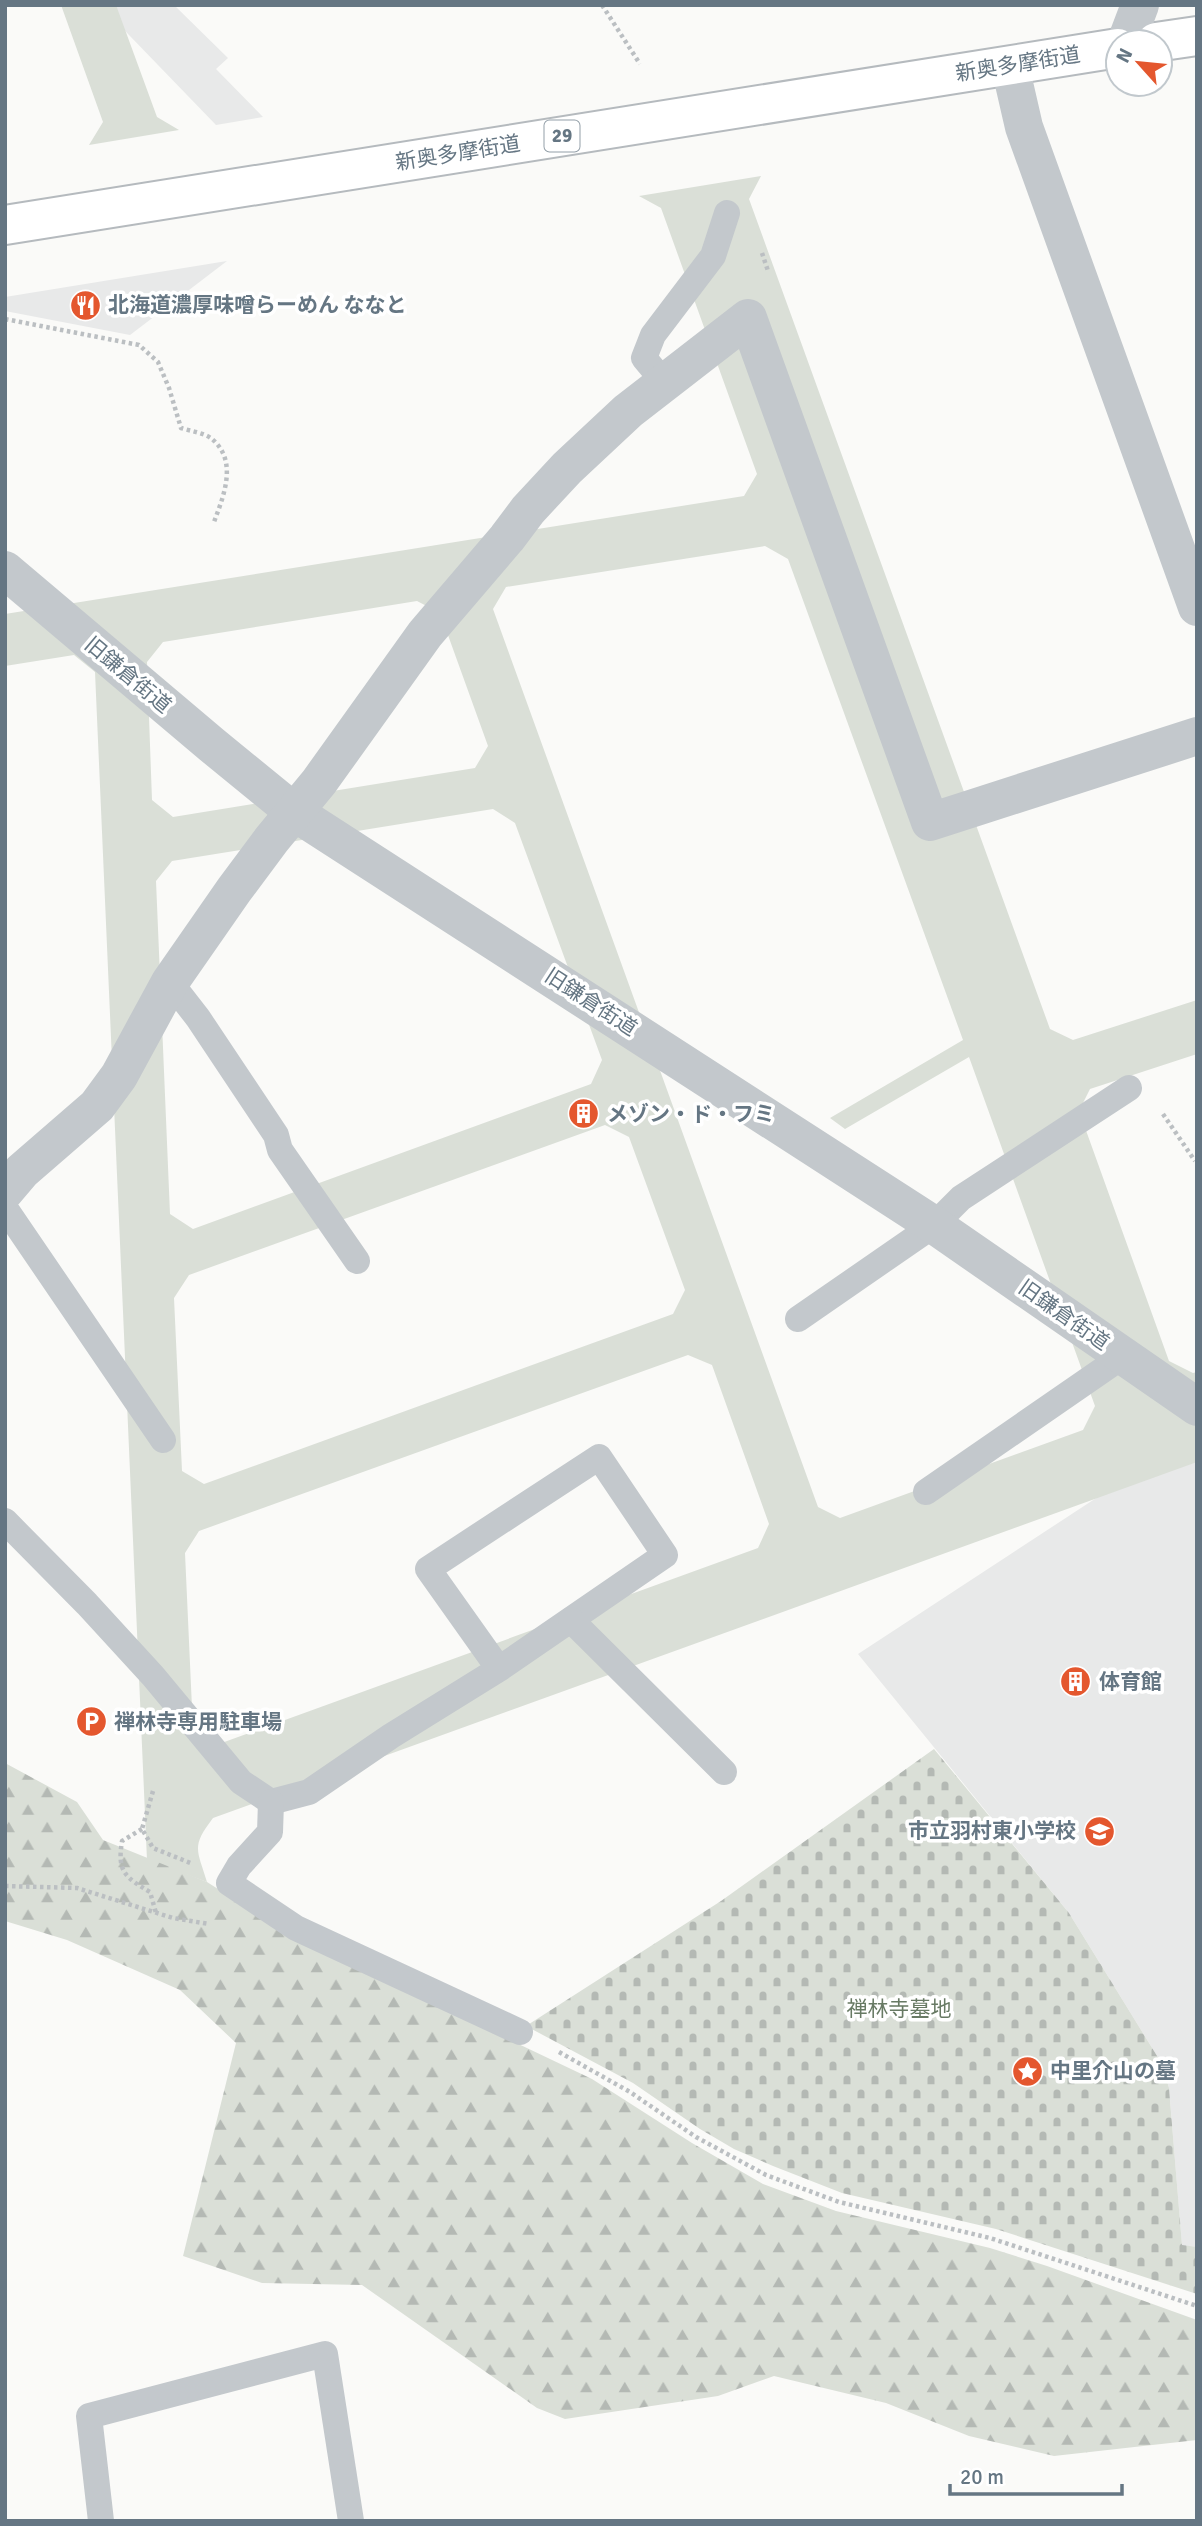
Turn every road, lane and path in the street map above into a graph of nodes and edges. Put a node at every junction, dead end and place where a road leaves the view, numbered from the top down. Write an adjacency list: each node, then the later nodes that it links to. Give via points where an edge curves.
1 (601, 5): 7 (path)
2 (1140, 5): 3 (street)
3 (1131, 28)
4 (1197, 36): 5 (main road)
5 (1174, 39)
6 (1104, 50): 8 (main road, 新奥多摩街道 / 29)
7 (640, 64)
8 (1010, 66): 10 (main road, 新奥多摩街道 / 29); 15 (street, via 1024,127)
9 (727, 214): 12 (lane, via 713,256 653,335 644,358)
10 (5, 225)
11 (5, 319): 13 (path, via 139,345 158,362 181,428 211,438 226,456 227,489)
12 (664, 383): 16 (street, via 748,318 930,822); 17 (street, via 566,468 528,510 425,634)
13 (214, 522)
14 (5, 570): 17 (street, 旧鎌倉街道)
15 (1197, 607)
16 (1197, 736)
17 (294, 812): 18 (street); 22 (street, 旧鎌倉街道)
18 (170, 982): 20 (street, via 119,1076 97,1106); 23 (lane)
19 (1129, 1088): 22 (lane, via 961,1198)
20 (5, 1191)
21 (5, 1208): 27 (lane)
22 (934, 1226): 24 (lane); 25 (street, 旧鎌倉街道)
23 (357, 1261)
24 (799, 1319)
25 (1123, 1356): 26 (street, 旧鎌倉街道); 28 (lane)
26 (1197, 1407)
27 (163, 1440)
28 (926, 1492)
29 (5, 1521): 34 (lane, via 144,1666 242,1782)
30 (571, 1620): 31 (lane); 31 (lane, via 665,1555 599,1457 428,1569); 32 (lane)
31 (499, 1669): 34 (lane, via 309,1792)
32 (724, 1772)
33 (152, 1791): 35 (path)
34 (271, 1802): 36 (lane, via 270,1832)
35 (142, 1829): 36 (path, via 153,1848); 38 (path, via 122,1841 119,1859 126,1878 150,1892)
36 (229, 1883): 40 (lane, via 296,1928)
37 (5, 1886): 38 (path, via 78,1888)
38 (156, 1913): 39 (path)
39 (210, 1924)
40 (520, 2032): 41 (path, via 766,2175 839,2202 990,2238)
41 (1197, 2306)
42 (102, 2521): 43 (lane, via 89,2416 325,2354)
43 (351, 2521)

